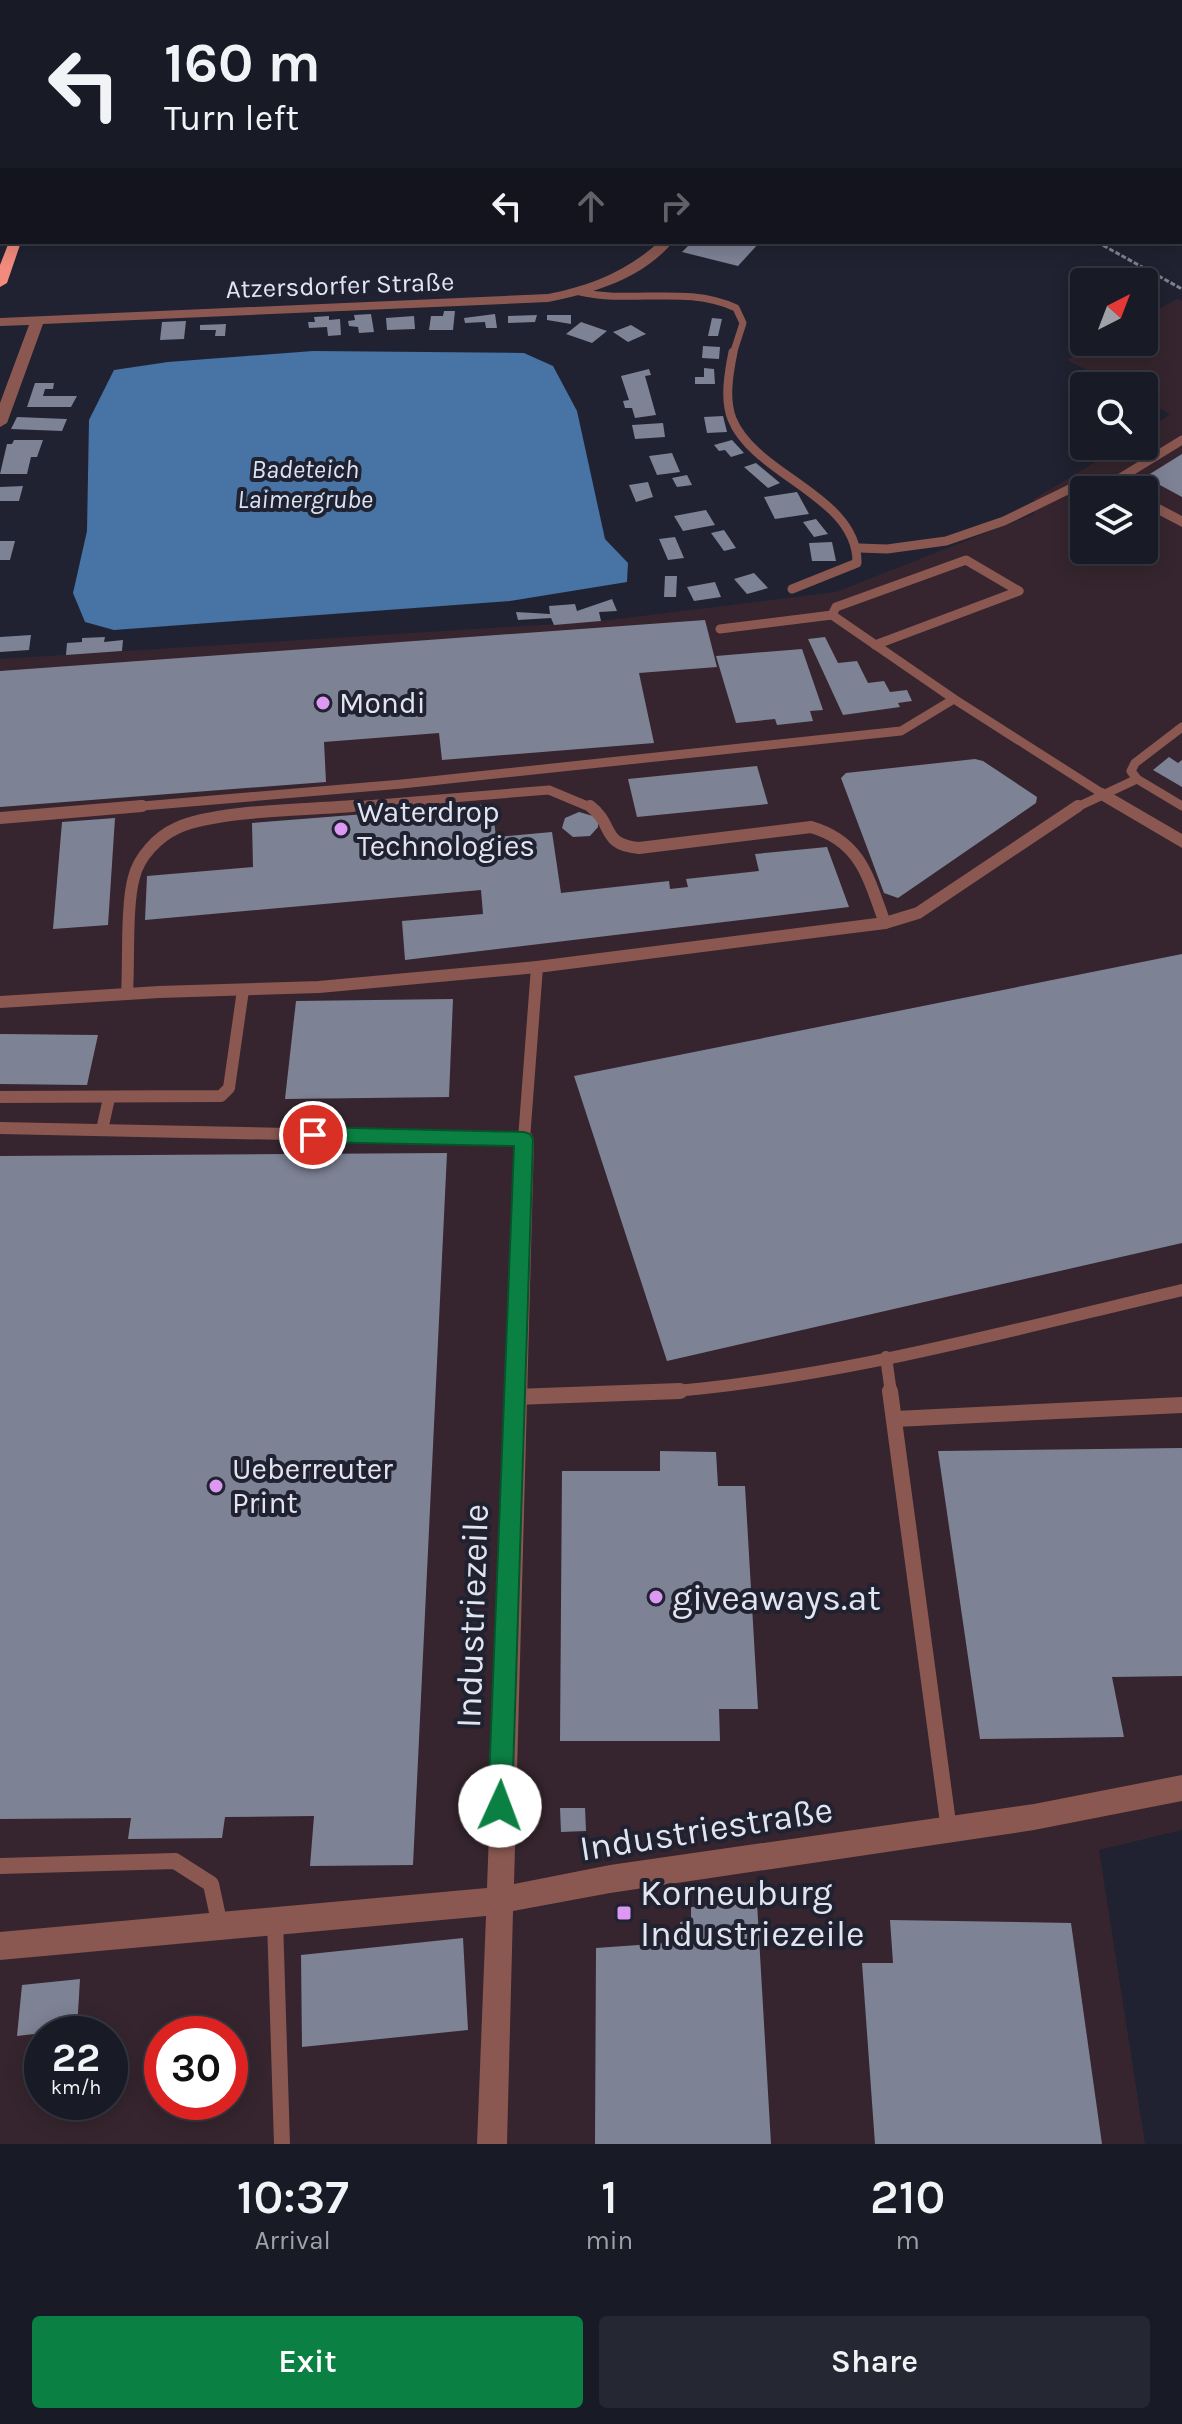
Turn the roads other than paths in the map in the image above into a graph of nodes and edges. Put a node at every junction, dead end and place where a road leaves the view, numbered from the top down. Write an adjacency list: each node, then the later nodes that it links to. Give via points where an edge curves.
1 (14, 244): 3 (main road)
2 (665, 244): 4 (street, Atzersdorfer Straße, via 624,275)
3 (0, 283)
4 (580, 292): 5 (street, Atzersdorfer Straße, via 516,302); 13 (lane, via 602,297 697,297 736,308 743,323 730,361 732,419 751,445 848,527)
5 (37, 321): 6 (street, Atzersdorfer Straße); 7 (street)
6 (0, 322)
7 (0, 423)
8 (1182, 440): 9 (lane)
9 (1133, 476)
10 (1070, 489): 13 (lane, via 1023,513 925,547)
11 (1158, 509): 12 (street)
12 (1182, 522)
13 (859, 548): 14 (lane, via 857,563 848,569)
14 (792, 589)
15 (832, 615): 16 (lane); 17 (lane); 17 (lane, via 836,607 966,560 1019,591)
16 (720, 629)
17 (875, 645): 18 (lane)
18 (954, 699): 21 (lane); 23 (lane, via 901,731 402,784)
19 (1182, 727): 20 (lane, via 1135,763 1131,771)
20 (1137, 779): 21 (lane); 22 (lane)
21 (1103, 794): 24 (street); 25 (lane, via 918,913)
22 (1182, 806)
23 (0, 818)
24 (1182, 842)
25 (885, 923): 26 (lane); 28 (lane, via 856,850 844,838 811,827 621,846 609,838 598,810 549,790 287,811 204,820 157,841 133,879)
26 (537, 967): 27 (lane); 34 (lane)
27 (243, 990): 28 (lane); 31 (lane, via 229,1088 221,1096)
28 (127, 994): 29 (lane)
29 (0, 1002)
30 (0, 1097): 31 (lane)
31 (109, 1098): 33 (lane)
32 (0, 1128): 33 (lane)
33 (102, 1130): 34 (lane)
34 (524, 1139): 37 (street, Industriezeile)
35 (1182, 1290): 36 (lane)
36 (886, 1357): 37 (lane, via 730,1386); 39 (lane)
37 (514, 1397): 43 (street, Industriezeile)
38 (1182, 1405): 39 (lane)
39 (895, 1419): 41 (lane)
40 (1182, 1788): 41 (street, Industriestraße)
41 (949, 1830): 43 (street, Industriestraße, via 610,1879)
42 (0, 1866): 45 (lane, via 175,1861 211,1884)
43 (497, 1901): 44 (street, Industriestraße); 48 (street, Industriezeile)
44 (275, 1920): 45 (street, Industriestraße); 47 (lane)
45 (220, 1926): 46 (street, Industriestraße)
46 (0, 1946)
47 (282, 2144)
48 (492, 2144)

